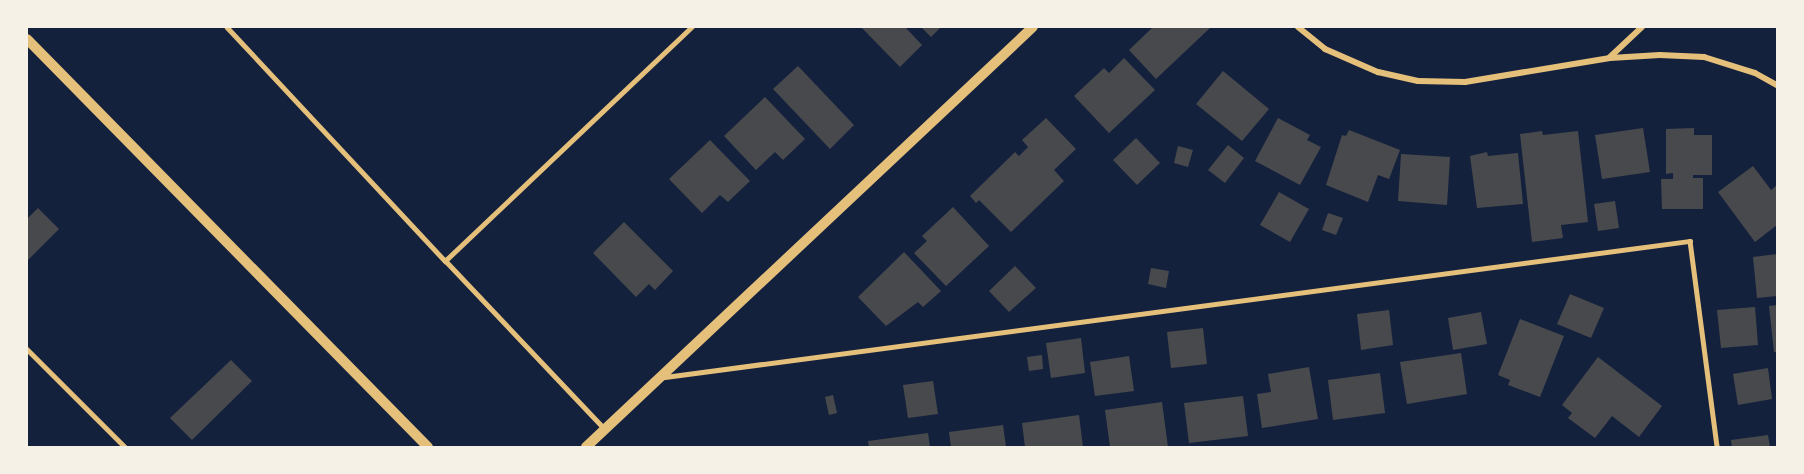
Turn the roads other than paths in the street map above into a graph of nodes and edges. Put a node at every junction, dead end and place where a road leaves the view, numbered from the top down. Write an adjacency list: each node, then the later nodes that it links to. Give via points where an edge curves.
1 (227, 27): 9 (lane)
2 (692, 27): 9 (lane)
3 (1033, 27): 11 (street)
4 (1298, 27): 7 (street, via 1325,49 1378,72 1418,81 1465,82)
5 (1642, 27): 7 (street)
6 (27, 39): 14 (street)
7 (1610, 58): 8 (street, via 1704,57 1755,73)
8 (1777, 85)
9 (445, 261): 12 (lane)
10 (27, 349): 13 (lane)
11 (661, 377): 12 (street); 16 (lane, via 1690,241)
12 (605, 430): 15 (street)
13 (125, 447)
14 (428, 447)
15 (586, 447)
16 (1717, 447)

